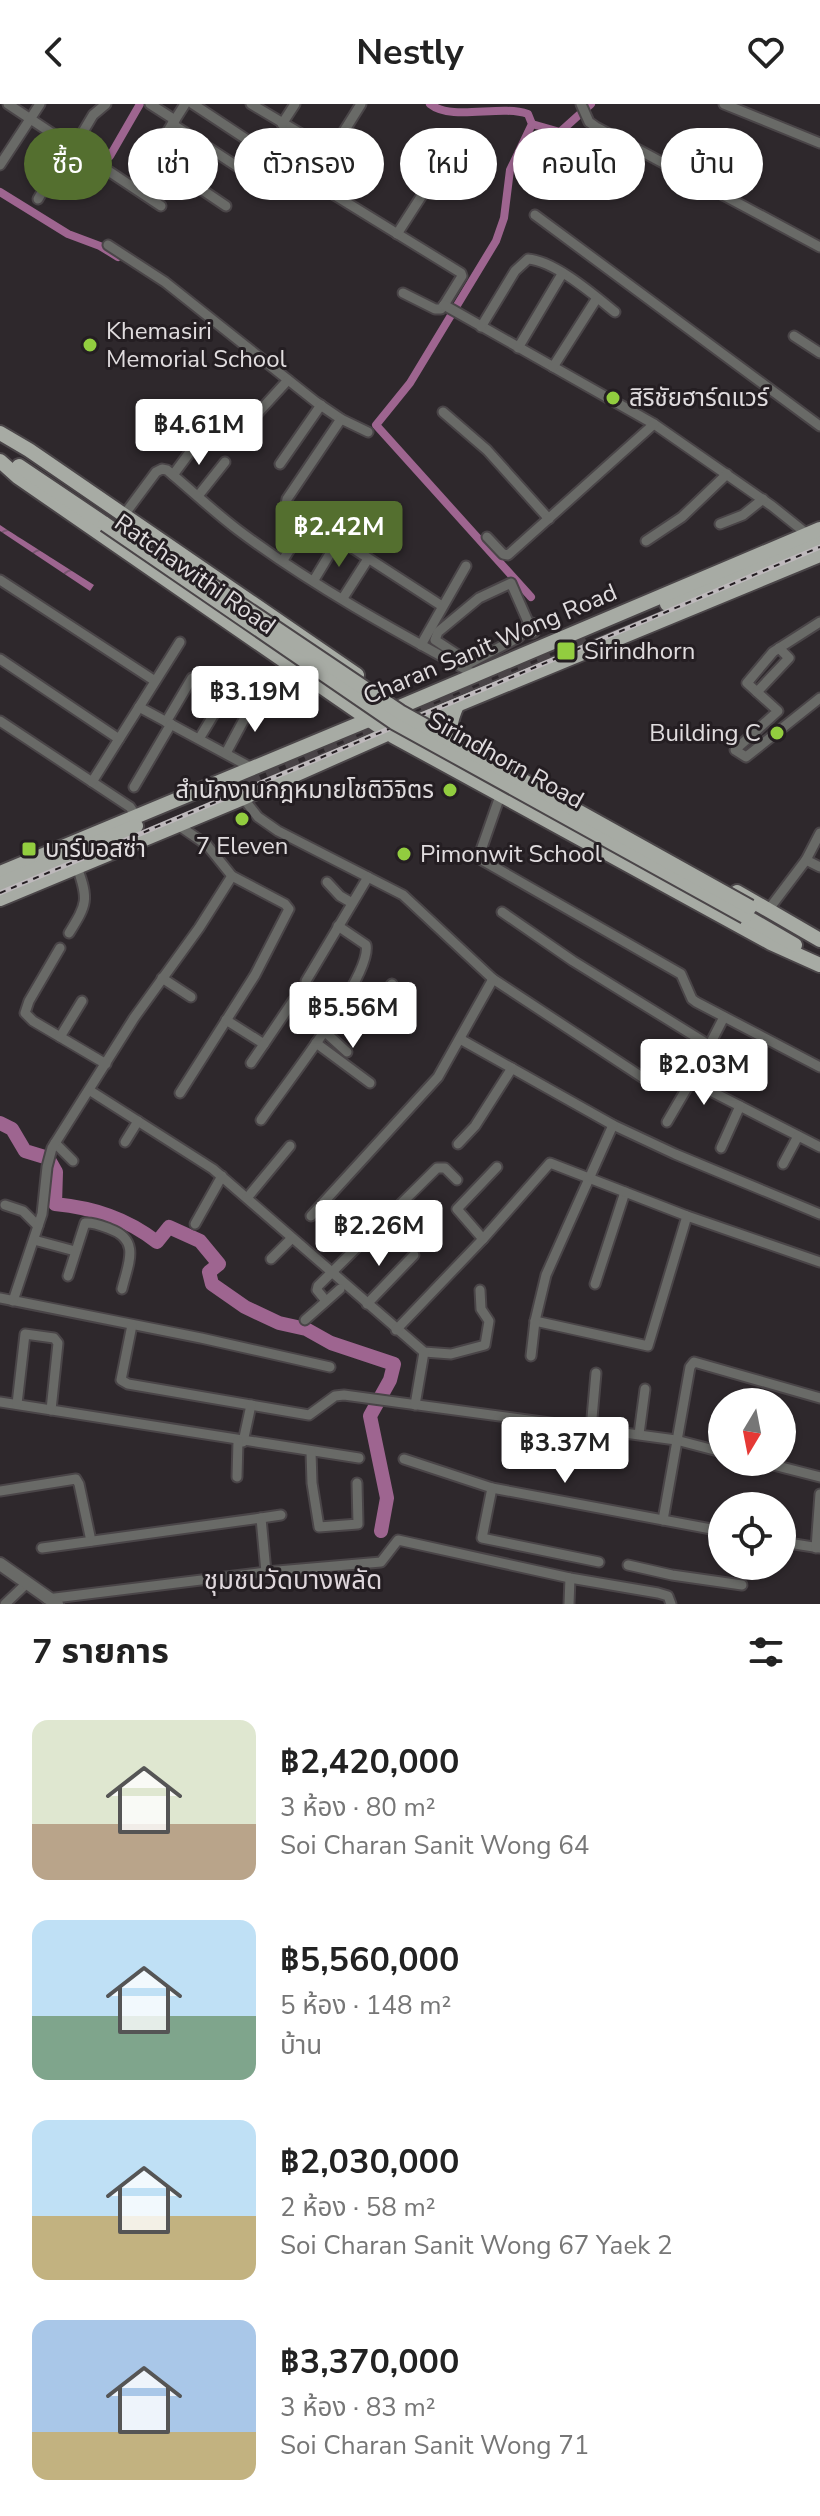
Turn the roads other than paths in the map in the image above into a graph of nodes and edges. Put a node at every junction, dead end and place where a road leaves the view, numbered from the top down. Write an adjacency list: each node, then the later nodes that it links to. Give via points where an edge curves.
1 (8, 104): 12 (street)
2 (40, 104): 12 (street)
3 (106, 104): 16 (street)
4 (150, 104): 13 (street)
5 (185, 104): 13 (street)
6 (193, 104): 21 (street)
7 (251, 104): 14 (street)
8 (295, 104): 14 (street)
9 (361, 104): 20 (street)
10 (724, 104): 22 (street)
11 (583, 108): 34 (street, via 596,127)
12 (31, 118): 15 (street); 24 (street)
13 (173, 122): 17 (street); 23 (street)
14 (284, 125): 18 (street); 19 (street)
15 (46, 128)
16 (84, 128)
17 (169, 128)
18 (282, 128)
19 (289, 128)
20 (346, 128)
21 (234, 131)
22 (820, 143)
23 (234, 164)
24 (0, 165)
25 (153, 200): 29 (street)
26 (217, 200): 30 (street)
27 (342, 200): 32 (street)
28 (419, 200): 32 (street)
29 (161, 206)
30 (226, 206)
31 (535, 215): 51 (street)
32 (397, 234): 38 (street, via 462,274)
33 (108, 245): 45 (street, via 165,282)
34 (820, 247)
35 (562, 274): 37 (street); 40 (street, via 537,260 524,261); 42 (street)
36 (403, 293): 38 (street, via 431,308)
37 (597, 298): 39 (street); 44 (street)
38 (447, 307): 40 (street)
39 (615, 312)
40 (481, 327): 42 (street)
41 (794, 336): 43 (street)
42 (518, 348): 44 (street)
43 (820, 353)
44 (553, 367): 50 (street)
45 (288, 380): 46 (street); 48 (street)
46 (321, 405): 49 (street); 58 (street)
47 (443, 412): 64 (street, via 487,450)
48 (255, 416)
49 (341, 419): 52 (street); 79 (street, via 286,505)
50 (654, 424): 59 (street); 64 (street)
51 (820, 426)
52 (368, 432)
53 (0, 435): 63 (main road, Ratchawithi Road)
54 (199, 440): 60 (street)
55 (0, 455): 63 (main road, Ratchawithi Road)
56 (0, 461): 99 (main road, Ratchawithi Road)
57 (225, 462): 61 (street)
58 (280, 464)
59 (727, 474): 62 (street); 69 (street, via 682,517)
60 (173, 475): 61 (street); 63 (street, via 159,470)
61 (198, 496): 73 (street)
62 (763, 499): 66 (street); 67 (street)
63 (113, 518): 97 (main road, Ratchawithi Road); 133 (main road, Sirindhorn Road, bridge, via 400,712)
64 (549, 519): 68 (street, via 508,555)
65 (306, 524): 73 (street)
66 (720, 524)
67 (816, 534): 71 (main road, Charan Sanit Wong Road, via 586,641); 83 (main road, Charan Sanit Wong Road)
68 (487, 537)
69 (646, 541)
70 (337, 542): 77 (street)
71 (820, 547)
72 (820, 555): 88 (main road, Charan Sanit Wong Road)
73 (283, 560): 77 (street)
74 (366, 562): 78 (street)
75 (466, 566): 79 (street)
76 (0, 580): 92 (street)
77 (314, 580): 78 (street)
78 (343, 598): 84 (street)
79 (442, 606): 84 (street)
80 (820, 622): 85 (street)
81 (526, 631): 81 (street, via 511,583 479,598 435,640 470,663); 86 (street)
82 (180, 642): 92 (street)
83 (553, 643): 86 (main road, Charan Sanit Wong Road); 88 (main road, via 546,648 546,657)
84 (421, 645): 89 (street)
85 (779, 648): 93 (street, via 789,658); 93 (street, via 747,683)
86 (527, 653): 89 (main road, Charan Sanit Wong Road)
87 (0, 659): 104 (street)
88 (566, 661): 96 (main road, Charan Sanit Wong Road)
89 (476, 675): 97 (main road, Charan Sanit Wong Road)
90 (192, 678): 102 (street)
91 (235, 679): 105 (street)
92 (155, 681): 98 (street)
93 (757, 692): 94 (street, via 778,711 735,750 746,757)
94 (820, 698)
95 (255, 699): 107 (street)
96 (457, 705): 100 (main road, Charan Sanit Wong Road); 106 (main road, via 451,727)
97 (402, 706): 99 (main road, Charan Sanit Wong Road); 100 (main road, Ratchawithi Road)
98 (139, 707): 102 (street); 104 (street)
99 (368, 720): 103 (main road, Sirindhorn Road); 108 (main road, Charan Sanit Wong Road)
100 (424, 720): 103 (main road, Charan Sanit Wong Road); 106 (main road, Sirindhorn Road)
101 (0, 721): 111 (street)
102 (169, 723): 105 (street); 113 (street)
103 (389, 733): 110 (main road, Charan Sanit Wong Road); 114 (main road, Sirindhorn Road)
104 (119, 739): 111 (street)
105 (199, 739): 107 (street)
106 (464, 742): 112 (main road, Sirindhorn Road)
107 (226, 753): 109 (street)
108 (271, 760): 109 (main road, Charan Sanit Wong Road); 110 (main road, via 291,763)
109 (252, 768): 117 (main road, Charan Sanit Wong Road)
110 (289, 778): 115 (main road, Charan Sanit Wong Road)
111 (92, 782): 117 (street)
112 (540, 784): 116 (main road, via 518,786); 131 (main road, Sirindhorn Road)
113 (134, 787)
114 (500, 796): 116 (main road, Sirindhorn Road); 147 (street, via 482,860 681,974 692,999)
115 (243, 798): 118 (main road, Charan Sanit Wong Road); 125 (street, via 271,827)
116 (521, 808): 138 (main road, Sirindhorn Road, via 771,943)
117 (136, 816): 123 (main road, Charan Sanit Wong Road)
118 (178, 825): 121 (main road, Charan Sanit Wong Road); 124 (street, via 207,845)
119 (820, 833): 120 (street)
120 (806, 860): 122 (street); 131 (street)
121 (77, 867): 129 (main road, Charan Sanit Wong Road); 135 (street, via 86,899)
122 (820, 867)
123 (0, 873)
124 (232, 876): 139 (street); 148 (street, via 289,909)
125 (368, 877): 130 (street); 140 (street, via 410,900)
126 (327, 882): 130 (street)
127 (0, 884): 128 (main road, via 209,799)
128 (0, 891)
129 (0, 899)
130 (352, 903): 134 (street)
131 (769, 909): 136 (main road, Sirindhorn Road)
132 (502, 912): 154 (street)
133 (747, 912): 136 (main road, Sirindhorn Road); 138 (main road, Sirindhorn Road)
134 (338, 926): 141 (street); 146 (street, via 367,947)
135 (69, 933)
136 (820, 943)
137 (60, 948): 150 (street, via 25,1013)
138 (820, 962)
139 (162, 978): 143 (street); 157 (street)
140 (493, 979): 151 (street); 162 (street)
141 (306, 981)
142 (392, 984): 146 (street, via 372,1008)
143 (191, 997)
144 (82, 1001): 150 (street)
145 (293, 1001): 153 (street)
146 (344, 1001): 149 (street)
147 (724, 1017): 154 (street); 158 (street)
148 (226, 1020): 153 (street); 164 (street)
149 (324, 1031): 152 (street); 155 (street)
150 (60, 1037): 157 (street)
151 (460, 1039): 159 (street); 187 (street, via 438,1077)
152 (316, 1043): 161 (street); 166 (street)
153 (264, 1044): 156 (street)
154 (709, 1045): 160 (street)
155 (347, 1052)
156 (251, 1063)
157 (106, 1064): 163 (street)
158 (820, 1067)
159 (512, 1068): 169 (street); 173 (street)
160 (691, 1081): 165 (street); 168 (street)
161 (370, 1083)
162 (651, 1083)
163 (89, 1090): 167 (street); 172 (street)
164 (180, 1093)
165 (740, 1106): 170 (street); 176 (street)
166 (261, 1120)
167 (138, 1121): 171 (street); 180 (street)
168 (667, 1122)
169 (613, 1125): 181 (street); 186 (street)
170 (798, 1136): 175 (street); 178 (street)
171 (125, 1142)
172 (55, 1143): 177 (street); 190 (street)
173 (458, 1144)
174 (290, 1146): 184 (street)
175 (820, 1147)
176 (721, 1148)
177 (73, 1161)
178 (783, 1164)
179 (497, 1167): 192 (street, via 457,1211)
180 (222, 1176): 184 (street); 189 (street)
181 (590, 1177): 183 (street); 192 (street, via 550,1163); 209 (street, via 546,1275)
182 (457, 1180): 198 (street, via 445,1168 437,1168)
183 (625, 1192): 188 (street); 200 (street)
184 (247, 1198): 191 (street)
185 (5, 1205): 190 (street, via 23,1211)
186 (820, 1214)
187 (311, 1216)
188 (687, 1216): 197 (street); 209 (street, via 648,1346)
189 (195, 1224)
190 (38, 1226): 193 (street)
191 (292, 1238): 196 (street); 198 (street)
192 (483, 1239): 211 (street)
193 (34, 1240): 194 (street); 205 (street)
194 (75, 1251): 199 (street); 201 (street, via 85,1223 124,1234 130,1256)
195 (414, 1255): 207 (street)
196 (271, 1259)
197 (820, 1262)
198 (331, 1273): 206 (street, via 316,1288); 207 (street)
199 (68, 1276)
200 (595, 1284)
201 (122, 1289)
202 (340, 1289): 206 (street)
203 (480, 1290): 212 (street, via 481,1309 489,1321 485,1345 451,1354)
204 (0, 1298): 205 (street)
205 (13, 1301): 210 (street)
206 (326, 1301): 208 (street)
207 (367, 1304): 211 (street)
208 (305, 1320)
209 (535, 1321): 213 (street)
210 (132, 1325): 214 (street); 220 (street, via 123,1383)
211 (396, 1330): 212 (street)
212 (424, 1352): 221 (street)
213 (531, 1356)
214 (330, 1367)
215 (596, 1373): 223 (street)
216 (645, 1389): 224 (street)
217 (820, 1398): 225 (street, via 694,1362)
218 (0, 1402): 219 (street)
219 (17, 1404): 222 (street); 222 (street, via 25,1334 54,1338 58,1343)
220 (251, 1405): 221 (street, via 309,1415 339,1395); 226 (street)
221 (415, 1405): 223 (street)
222 (51, 1410): 226 (street)
223 (591, 1429): 224 (street)
224 (639, 1434): 225 (street)
225 (676, 1440): 227 (street); 240 (street)
226 (241, 1441): 228 (street); 232 (street)
227 (708, 1448)
228 (311, 1452): 229 (street); 234 (street, via 319,1527 358,1524)
229 (359, 1458)
230 (404, 1459): 235 (street)
231 (796, 1471): 233 (street)
232 (237, 1477)
233 (820, 1477)
234 (357, 1483)
235 (492, 1488): 240 (street); 242 (street)
236 (0, 1491): 243 (street, via 76,1479)
237 (820, 1494): 246 (street)
238 (281, 1515): 239 (street)
239 (261, 1518): 243 (street); 251 (street)
240 (663, 1520): 241 (street)
241 (708, 1528)
242 (482, 1538): 247 (street); 248 (street)
243 (91, 1541): 245 (street)
244 (796, 1544): 246 (street)
245 (42, 1548)
246 (818, 1548)
247 (476, 1557): 251 (street, via 398,1540 381,1562); 253 (street)
248 (599, 1562)
249 (0, 1564): 254 (street)
250 (628, 1565): 252 (street)
251 (266, 1572): 257 (street)
252 (672, 1575): 255 (street); 256 (street)
253 (570, 1578): 256 (street); 259 (street)
254 (26, 1584): 257 (street); 258 (street)
255 (742, 1585)
256 (670, 1600)
257 (52, 1602)
258 (5, 1604)
259 (569, 1604)

